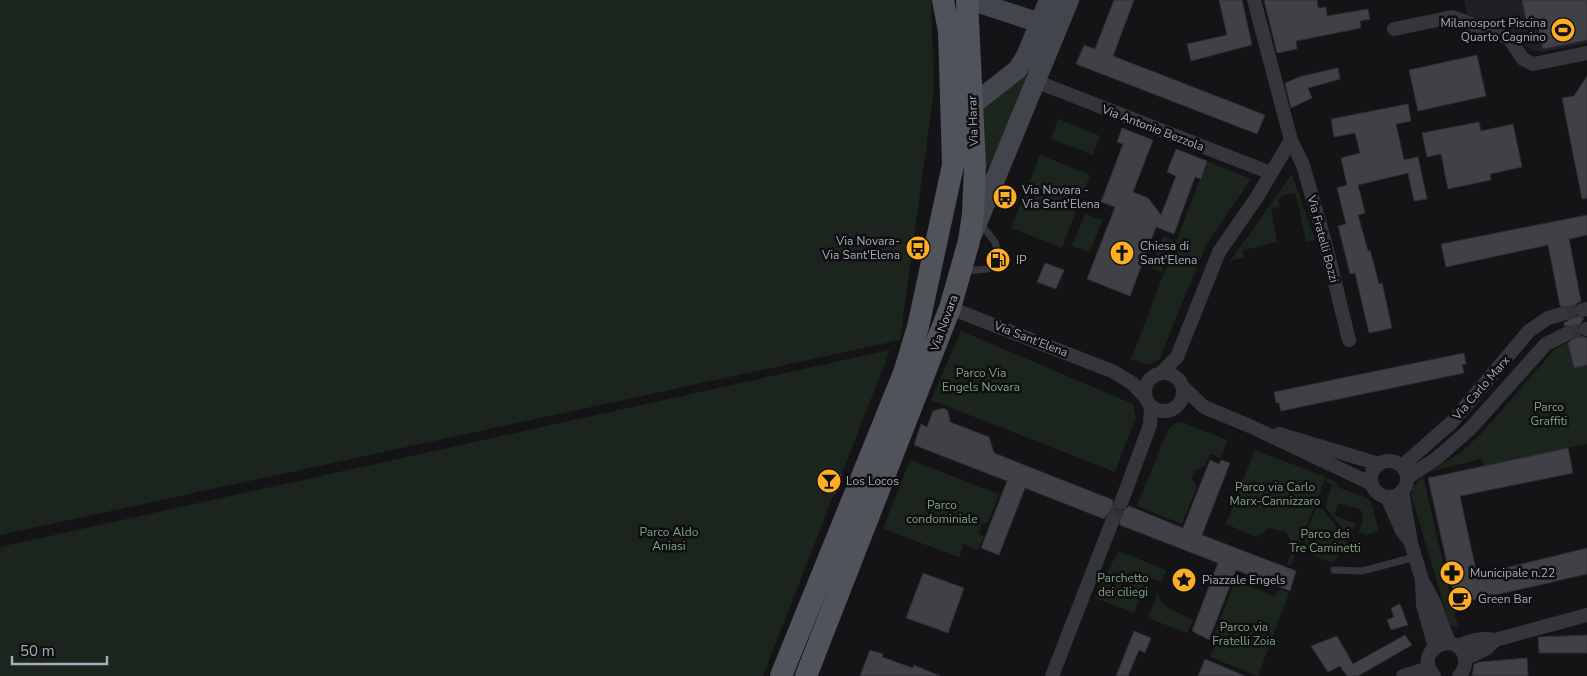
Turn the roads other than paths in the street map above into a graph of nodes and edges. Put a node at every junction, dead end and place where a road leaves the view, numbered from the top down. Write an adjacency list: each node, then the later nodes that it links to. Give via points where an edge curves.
1 (943, 0): 12 (main road, Via Harar, via 949,31)
2 (1049, 0): 6 (street)
3 (1069, 0): 10 (street)
4 (1254, 0): 13 (street, Via Fratelli Bozzi)
5 (967, 2): 6 (street); 11 (main road, Via Harar)
6 (1040, 23): 9 (street)
7 (1394, 29): 8 (street, via 1452,17 1509,38 1523,60 1533,64)
8 (1587, 53)
9 (1023, 61): 10 (street); 11 (street, via 1018,69)
10 (1035, 81): 15 (street, Via Antonio Bezzola); 16 (street)
11 (973, 104): 12 (street); 16 (main road, Via Harar)
12 (952, 121): 14 (main road, Via Novara)
13 (1291, 140): 15 (street); 25 (street, Via Fratelli Bozzi, via 1303,165)
14 (953, 165): 21 (main road, via 942,298); 23 (main road, Via Novara)
15 (1271, 173): 27 (street, via 1219,252)
16 (976, 218): 17 (main road, Via Harar); 18 (lane, via 997,245)
17 (969, 241): 20 (main road, Via Novara)
18 (998, 252)
19 (993, 265): 20 (lane, via 988,269)
20 (962, 271): 21 (main road, Via Novara)
21 (950, 308): 23 (main road); 28 (street, Via Sant’Elena); 50 (main road, Via Novara)
22 (1562, 314): 31 (street, Via Carlo Marx, via 1548,318 1530,331)
23 (918, 327): 50 (main road, Via Novara)
24 (1566, 334): 33 (street, Via Carlo Marx, via 1546,344)
25 (1349, 340)
26 (944, 347): 57 (lane)
27 (1177, 357): 29 (street); 30 (street)
28 (1112, 371): 29 (street, Via Sant’Elena, via 1137,376); 32 (street, Via Sant’Elena, via 1132,383)
29 (1159, 373): 30 (street, via 1174,375); 32 (street, via 1147,383)
30 (1181, 383): 34 (street, via 1183,397); 35 (street, via 1193,398)
31 (1480, 390): 33 (lane); 38 (street, Via Carlo Marx)
32 (1148, 402): 34 (street, via 1163,411); 42 (street, via 1150,426)
33 (1494, 402): 38 (street, Via Carlo Marx, via 1455,444)
34 (1175, 408): 35 (street)
35 (1210, 410): 36 (street)
36 (1252, 427): 37 (street); 39 (street)
37 (1379, 464): 38 (street, via 1391,461); 39 (street, via 1371,474)
38 (1405, 472): 40 (street, Via Carlo Marx)
39 (1372, 484): 41 (street, via 1377,492)
40 (1402, 491): 41 (street); 44 (street)
41 (1387, 497): 44 (street)
42 (1121, 503)
43 (1112, 522): 58 (street)
44 (1411, 543): 45 (street)
45 (1415, 557): 46 (lane, via 1362,571); 47 (street)
46 (1334, 570)
47 (1422, 580): 51 (street); 52 (street, via 1423,605)
48 (1587, 615): 49 (street)
49 (1494, 640): 51 (street, via 1482,638); 53 (street, via 1486,649)
50 (807, 642): 55 (main road, Via Novara); 56 (main road, Via Novara)
51 (1453, 645): 52 (street); 53 (street)
52 (1435, 647): 54 (street, via 1428,657)
53 (1465, 659): 60 (street, via 1464,670)
54 (1431, 672): 59 (street)
55 (781, 676)
56 (806, 676)
57 (814, 676)
58 (1052, 676)
59 (1403, 676)
60 (1459, 676)

